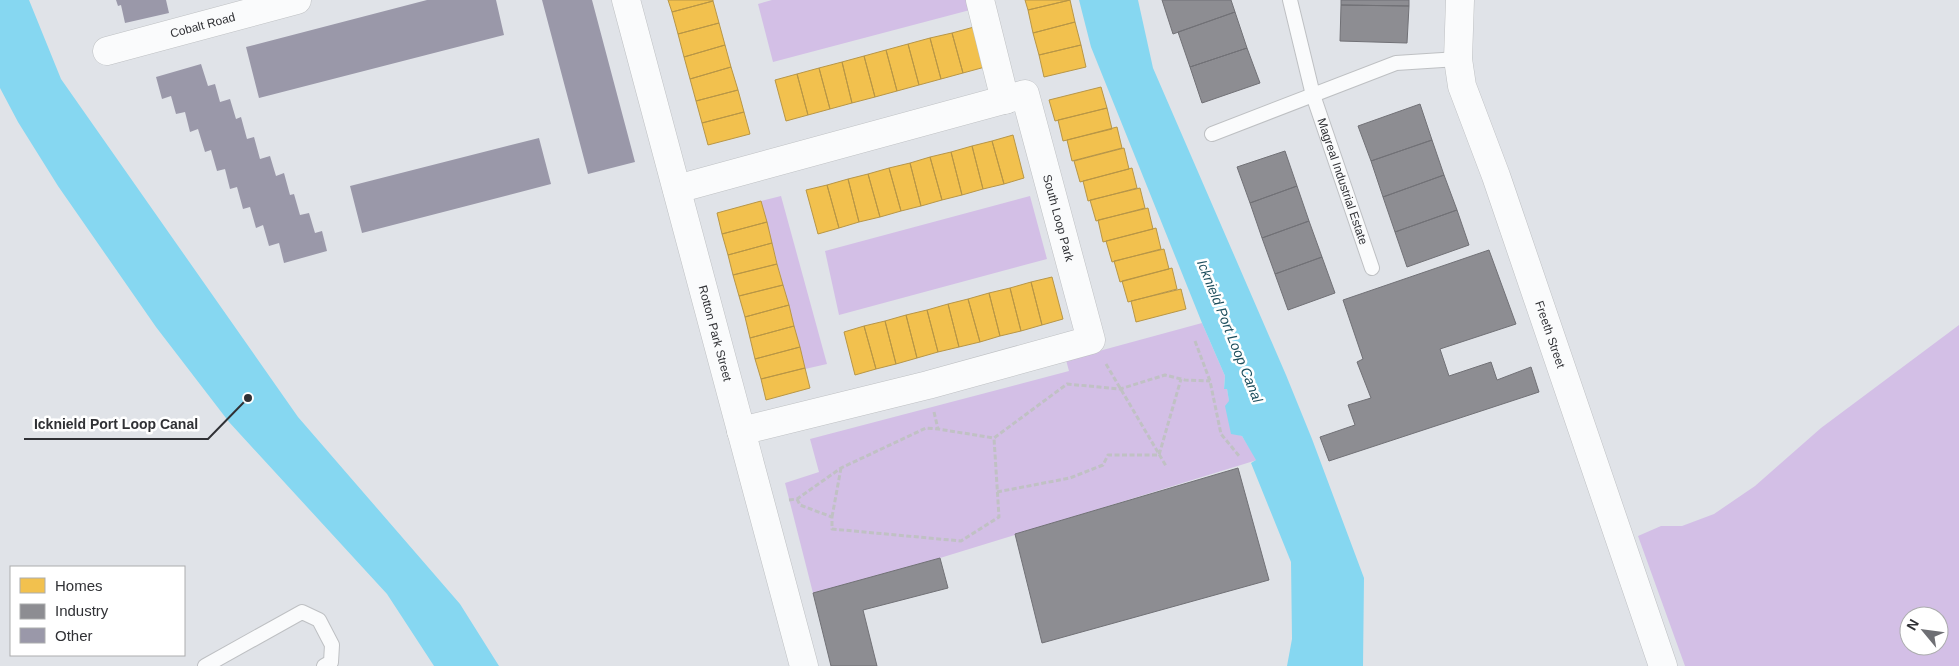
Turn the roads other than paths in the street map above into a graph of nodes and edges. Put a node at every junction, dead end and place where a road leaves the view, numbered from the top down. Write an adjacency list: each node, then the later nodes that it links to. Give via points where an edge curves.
1 (297, 0): 6 (street, Cobalt Road)
2 (626, 0): 11 (street, Rotton Park Street)
3 (980, 0): 9 (street)
4 (1290, 0): 8 (lane, Magreal Industrial Estate)
5 (1460, 0): 7 (street, Freeth Street)
6 (107, 51)
7 (1458, 59): 8 (lane, via 1396,63); 17 (street, Freeth Street, via 1462,86 1496,176)
8 (1313, 95): 10 (lane); 12 (lane, Magreal Industrial Estate)
9 (1005, 100): 11 (street, South Loop Park); 13 (street, South Loop Park, via 1025,94 1091,340 928,385)
10 (1212, 134)
11 (677, 189): 13 (street, Rotton Park Street)
12 (1372, 268)
13 (741, 431): 16 (street, Rotton Park Street)
14 (205, 666): 15 (lane, via 302,612 318,620 332,646 331,662)
15 (324, 666)
16 (804, 666)
17 (1663, 666)

